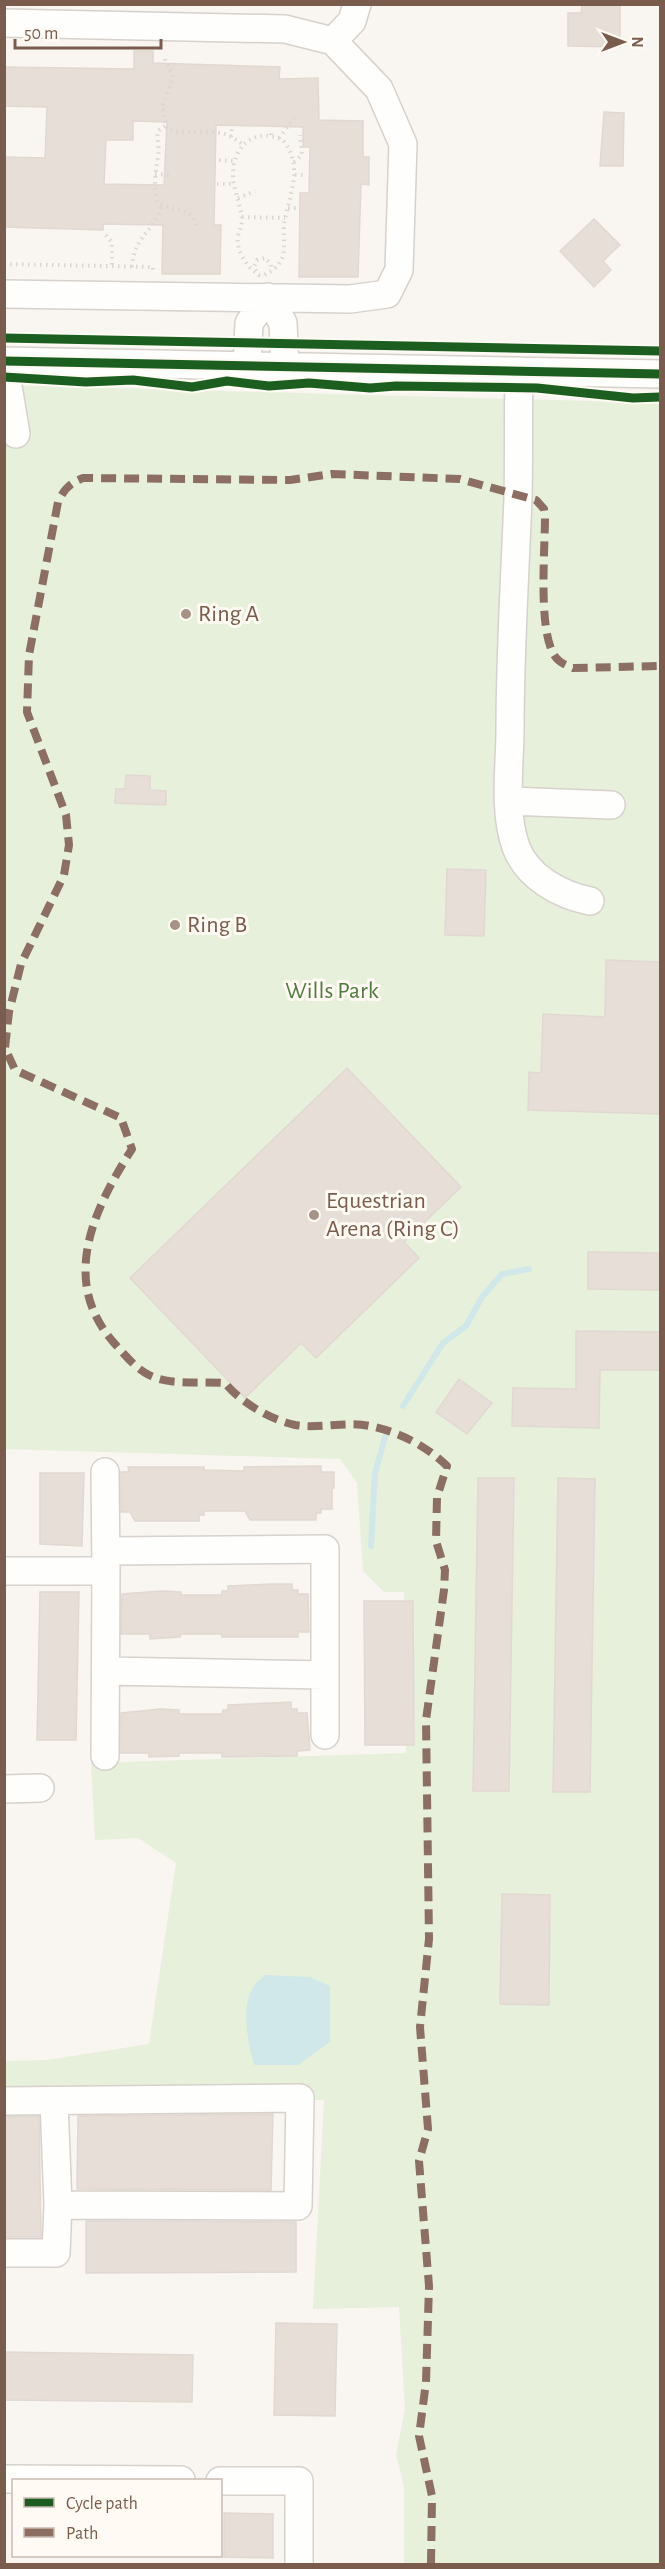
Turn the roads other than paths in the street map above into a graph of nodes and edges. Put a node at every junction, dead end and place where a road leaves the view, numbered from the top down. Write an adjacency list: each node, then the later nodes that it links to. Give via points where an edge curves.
1 (357, 4): 3 (street, via 352,21)
2 (6, 17): 3 (street, via 285,29)
3 (333, 41): 5 (street, via 379,89 404,144 399,270 387,294 350,299)
4 (4, 294): 5 (street)
5 (268, 297): 7 (street, via 249,323); 8 (street, via 283,323)
6 (4, 362): 7 (street); 11 (street)
7 (247, 366): 8 (street)
8 (285, 367): 9 (street)
9 (519, 371): 10 (street); 12 (street)
10 (660, 374)
11 (16, 434)
12 (510, 801): 13 (street); 14 (street, via 512,832 521,858 547,884 564,894)
13 (611, 806)
14 (590, 901)
15 (105, 1472): 16 (street)
16 (106, 1561): 17 (street); 18 (street); 19 (street, via 325,1549)
17 (4, 1571)
18 (106, 1671): 19 (street); 21 (street)
19 (325, 1675): 20 (street)
20 (325, 1735)
21 (105, 1756)
22 (40, 1788): 23 (street)
23 (4, 1790)
24 (4, 2101): 25 (street)
25 (54, 2101): 26 (street); 26 (street, via 300,2098 298,2206)
26 (57, 2205): 27 (street, via 56,2253)
27 (4, 2253)
28 (222, 2481): 29 (street, via 299,2481)
29 (300, 2565)

